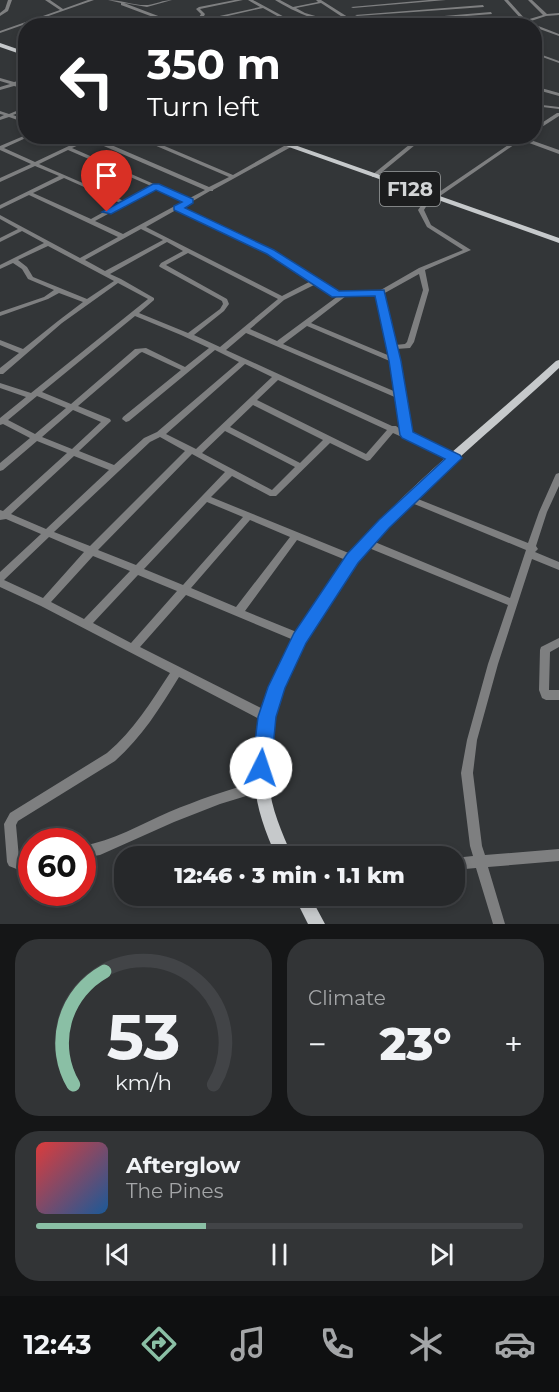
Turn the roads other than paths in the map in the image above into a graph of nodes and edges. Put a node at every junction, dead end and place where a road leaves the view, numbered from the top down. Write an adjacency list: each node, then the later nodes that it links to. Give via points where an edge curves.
1 (10, 0): 35 (street, via 7,10)
2 (46, 0): 27 (street)
3 (92, 0): 27 (street)
4 (110, 0): 18 (street)
5 (170, 0): 18 (street, via 150,5)
6 (241, 0): 40 (street, via 200,8)
7 (249, 0): 20 (street)
8 (290, 0): 14 (street)
9 (349, 0): 22 (street)
10 (431, 0): 11 (street); 16 (street)
11 (444, 0)
12 (477, 0): 21 (street)
13 (506, 0): 26 (street)
14 (278, 1): 20 (street); 24 (street)
15 (320, 1): 24 (street); 25 (street)
16 (424, 1): 22 (street); 29 (street)
17 (531, 1): 19 (street); 37 (street)
18 (122, 3): 39 (street)
19 (526, 5)
20 (261, 6): 41 (street); 42 (street)
21 (483, 6): 29 (street); 32 (street)
22 (353, 7): 36 (street)
23 (520, 7): 26 (street)
24 (291, 8): 33 (street)
25 (333, 8): 28 (street); 44 (street)
26 (514, 9): 48 (street)
27 (63, 10): 38 (street)
28 (323, 10)
29 (432, 10): 30 (street)
30 (417, 11): 36 (street); 46 (street)
31 (314, 12): 33 (street)
32 (491, 13): 46 (street); 47 (street)
33 (304, 14): 43 (street)
34 (559, 14): 37 (street)
35 (0, 15)
36 (357, 15): 45 (street)
37 (546, 15): 49 (street)
38 (41, 18)
39 (162, 18)
40 (201, 18)
41 (215, 18)
42 (284, 18)
43 (319, 18)
44 (352, 18)
45 (359, 18)
46 (423, 18)
47 (496, 18)
48 (522, 18)
49 (536, 18)
50 (18, 26): 52 (street)
51 (542, 28): 53 (street)
52 (0, 34)
53 (559, 35)
54 (0, 45): 55 (main road)
55 (18, 51)
56 (559, 54): 57 (street)
57 (556, 61)
58 (0, 79): 60 (street)
59 (18, 83): 60 (street)
60 (14, 84): 61 (street); 62 (street)
61 (18, 85)
62 (0, 89)
63 (542, 89): 64 (street)
64 (559, 94)
65 (542, 107): 66 (street)
66 (559, 108)
67 (542, 110): 71 (street)
68 (0, 112): 70 (street)
69 (18, 112): 70 (street)
70 (8, 116): 72 (street); 73 (street)
71 (556, 116): 74 (street)
72 (0, 119)
73 (18, 119)
74 (542, 125)
75 (18, 140): 84 (street)
76 (78, 144): 85 (street)
77 (108, 144): 93 (street)
78 (154, 144): 90 (street)
79 (282, 144): 83 (main road, F128)
80 (413, 144): 89 (street)
81 (510, 144): 95 (street)
82 (538, 144): 86 (street)
83 (287, 146): 89 (main road, F128); 90 (street)
84 (0, 148): 87 (street)
85 (68, 148): 87 (street); 92 (street)
86 (559, 152)
87 (35, 164): 88 (street); 91 (street)
88 (64, 176): 94 (street); 97 (street)
89 (374, 176): 95 (main road, F128)
90 (234, 177): 93 (street)
91 (0, 180)
92 (156, 186): 96 (street); 97 (street)
93 (211, 190): 96 (street)
94 (29, 194): 98 (street); 101 (street)
95 (435, 198): 107 (main road, F128); 113 (street, via 421,210 424,221 468,250)
96 (189, 201): 99 (street)
97 (124, 203): 101 (street)
98 (0, 207)
99 (177, 208): 102 (street); 116 (street, via 271,252)
100 (0, 217): 103 (street)
101 (90, 222): 104 (street)
102 (142, 227): 104 (street); 106 (street)
103 (22, 229): 105 (street); 108 (street)
104 (124, 237): 110 (street)
105 (0, 240)
106 (167, 240): 109 (street); 114 (street)
107 (559, 241)
108 (50, 243): 110 (street); 111 (street)
109 (187, 251): 120 (street); 126 (street, via 162,266 226,304)
110 (82, 259): 114 (street)
111 (15, 261): 112 (street); 117 (street, via 26,268 30,278)
112 (0, 267)
113 (421, 269): 118 (street); 129 (street, via 426,290 410,342 407,346)
114 (106, 273): 115 (street)
115 (119, 280): 121 (street); 123 (street, via 152,299)
116 (316, 281): 119 (street); 120 (street)
117 (59, 290): 121 (street); 122 (street)
118 (380, 293): 119 (street); 129 (street)
119 (343, 295): 124 (street)
120 (282, 299): 125 (street)
121 (88, 302): 131 (street)
122 (0, 314)
123 (135, 314): 126 (street); 139 (street)
124 (306, 323): 128 (street); 133 (street)
125 (245, 330): 128 (street); 130 (street)
126 (189, 336): 130 (street)
127 (0, 342): 131 (street)
128 (278, 344): 140 (street)
129 (392, 347): 133 (street)
130 (218, 349): 132 (street); 135 (street)
131 (24, 352): 136 (street)
132 (244, 361): 137 (street); 147 (street)
133 (395, 361): 140 (street)
134 (559, 363): 153 (main road)
135 (186, 370): 142 (street, via 138,351); 143 (street)
136 (0, 372)
137 (278, 376): 141 (street); 146 (street)
138 (0, 385): 139 (street)
139 (34, 395): 142 (street); 144 (street)
140 (401, 397): 148 (street)
141 (252, 401): 145 (street); 150 (street)
142 (73, 407): 149 (street); 151 (street, via 107,421)
143 (126, 419)
144 (1, 421): 149 (street)
145 (224, 427): 152 (street); 154 (street)
146 (393, 428): 148 (street); 150 (street, via 367,458)
147 (160, 434): 152 (street); 156 (street, via 147,440)
148 (406, 435): 153 (street)
149 (37, 438): 151 (street); 155 (street)
150 (328, 440): 154 (street)
151 (74, 451): 156 (street); 161 (street)
152 (193, 453): 157 (street); 166 (street)
153 (455, 458): 160 (main road)
154 (301, 467): 157 (street, via 273,494)
155 (0, 468)
156 (115, 469): 163 (street)
157 (230, 472): 159 (street)
158 (559, 476): 167 (street)
159 (205, 498): 162 (street); 170 (street)
160 (410, 499): 165 (main road); 167 (street)
161 (2, 515): 163 (street)
162 (249, 516): 164 (street); 173 (street)
163 (49, 531): 166 (street); 171 (street)
164 (296, 535): 168 (street); 176 (street)
165 (367, 543): 168 (main road); 175 (street)
166 (92, 550): 170 (street); 174 (street)
167 (531, 552): 169 (street); 175 (street)
168 (353, 559): 178 (main road)
169 (559, 566)
170 (140, 570): 173 (street); 177 (street)
171 (0, 578)
172 (0, 583): 174 (street)
173 (184, 591): 176 (street); 180 (street)
174 (44, 603): 177 (street)
175 (513, 603): 188 (street, via 472,740 467,773)
176 (239, 611): 178 (street)
177 (86, 624): 180 (street)
178 (300, 638): 183 (main road, via 276,687)
179 (559, 642): 182 (street, via 545,650 544,690 546,695)
180 (133, 648): 181 (street)
181 (177, 671): 183 (street); 190 (street, via 147,720 125,746 14,817 10,824 13,862)
182 (559, 695)
183 (267, 717): 184 (main road)
184 (262, 786): 185 (main road, via 268,817); 186 (street, via 220,798)
185 (280, 846)
186 (96, 850)
187 (559, 855): 188 (street)
188 (481, 861): 189 (street); 193 (street)
189 (465, 863)
190 (18, 864)
191 (307, 906): 192 (main road)
192 (317, 924)
193 (499, 924)

